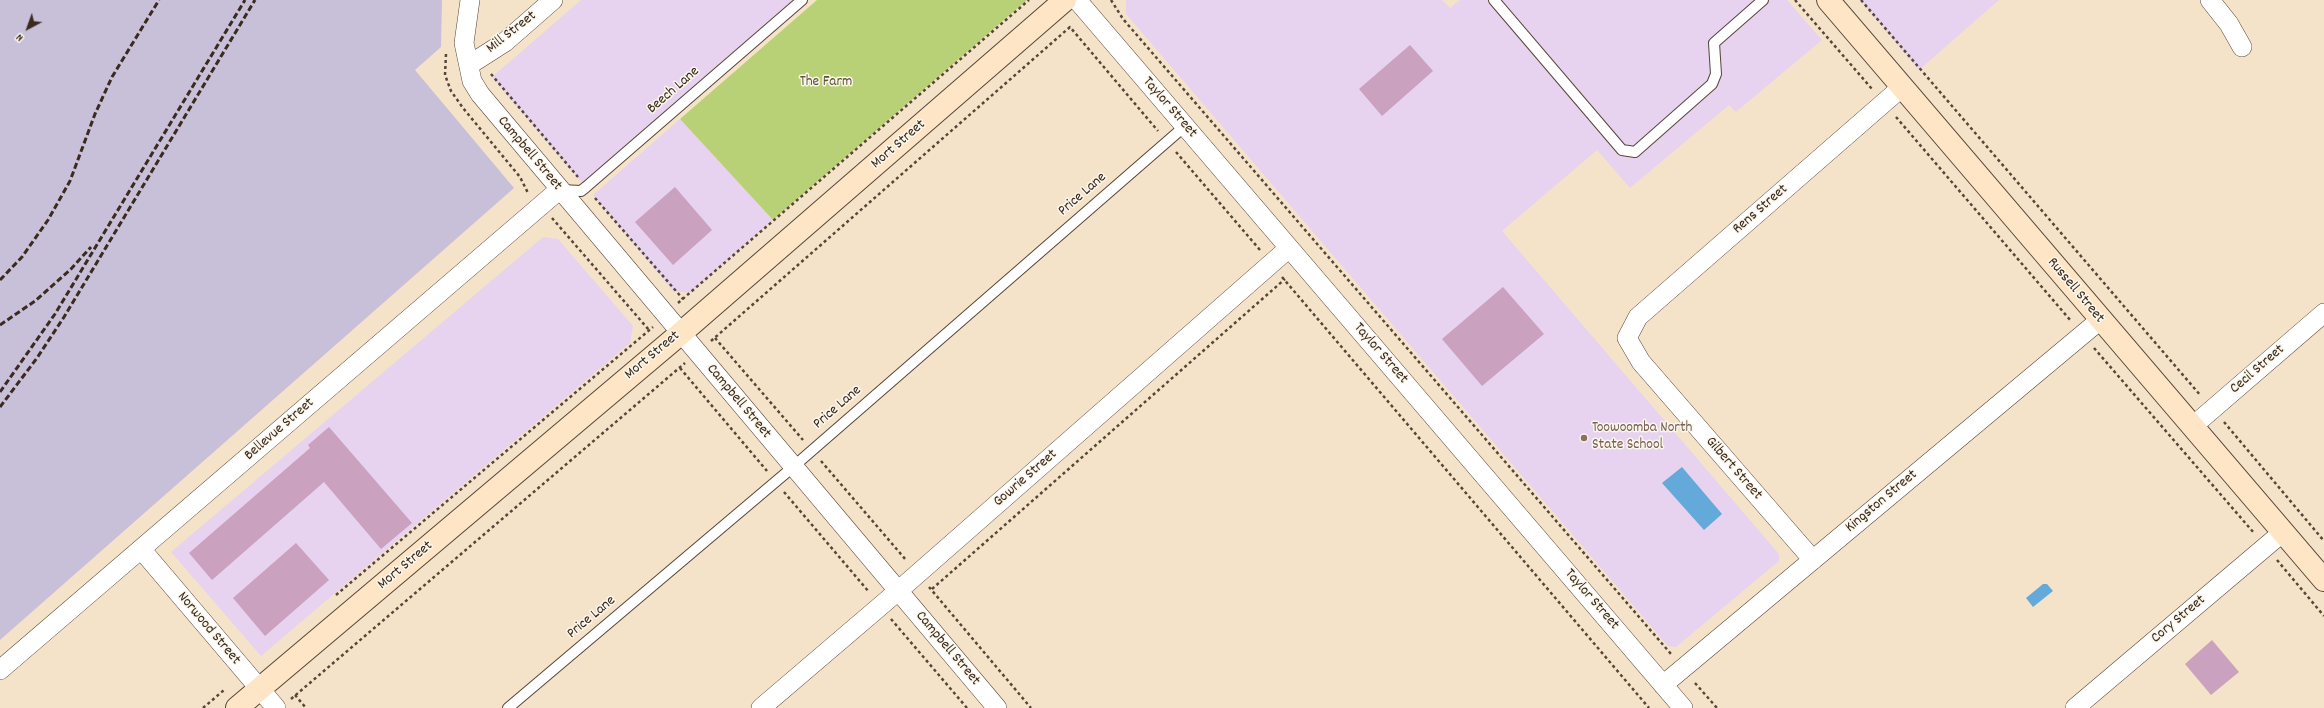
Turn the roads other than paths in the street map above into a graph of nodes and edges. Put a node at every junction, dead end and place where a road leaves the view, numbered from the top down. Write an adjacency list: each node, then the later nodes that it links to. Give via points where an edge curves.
1 (470, 0): 11 (street, Campbell Street, via 464,43)
2 (553, 0): 11 (street, Mill Street, via 504,42)
3 (802, 0): 14 (lane, Beech Lane, via 581,191)
4 (1066, 0): 18 (street, Mort Street)
5 (1077, 0): 13 (street, Taylor Street)
6 (1494, 0): 7 (lane, via 1622,150 1636,152 1712,84 1716,74 1714,43)
7 (1763, 0)
8 (1828, 0): 12 (street, Russell Street)
9 (2210, 0): 10 (street, via 2229,24)
10 (2242, 47)
11 (469, 65): 14 (street, Campbell Street, via 472,82 480,94)
12 (1902, 87): 17 (street, Russell Street); 19 (street, Rens Street, via 1638,318)
13 (1185, 126): 15 (street, Taylor Street); 21 (lane, Price Lane)
14 (559, 190): 18 (street, Campbell Street); 23 (street, Bellevue Street)
15 (1289, 248): 26 (street, Gowrie Street); 28 (street, Taylor Street)
16 (2324, 313): 20 (street, Cecil Street)
17 (2100, 320): 20 (street, Russell Street); 24 (street, Kingston Street)
18 (680, 334): 21 (street, Campbell Street); 29 (street, Mort Street)
19 (1627, 338): 24 (street, Gilbert Street, via 1641,362)
20 (2193, 426): 22 (street, Russell Street)
21 (793, 467): 26 (street, Campbell Street); 32 (lane, Price Lane)
22 (2283, 532): 25 (street, Russell Street); 36 (street, Cory Street)
23 (141, 549): 27 (street, Bellevue Street); 29 (street, Norwood Street)
24 (1813, 560): 28 (street, Kingston Street)
25 (2324, 580)
26 (898, 591): 33 (street, Gowrie Street); 34 (street, Campbell Street)
27 (0, 670)
28 (1663, 685): 35 (street, Taylor Street)
29 (260, 689): 30 (street, Mort Street); 31 (street, Norwood Street)
30 (237, 708)
31 (276, 708)
32 (508, 708)
33 (761, 708)
34 (997, 708)
35 (1683, 708)
36 (2075, 708)

